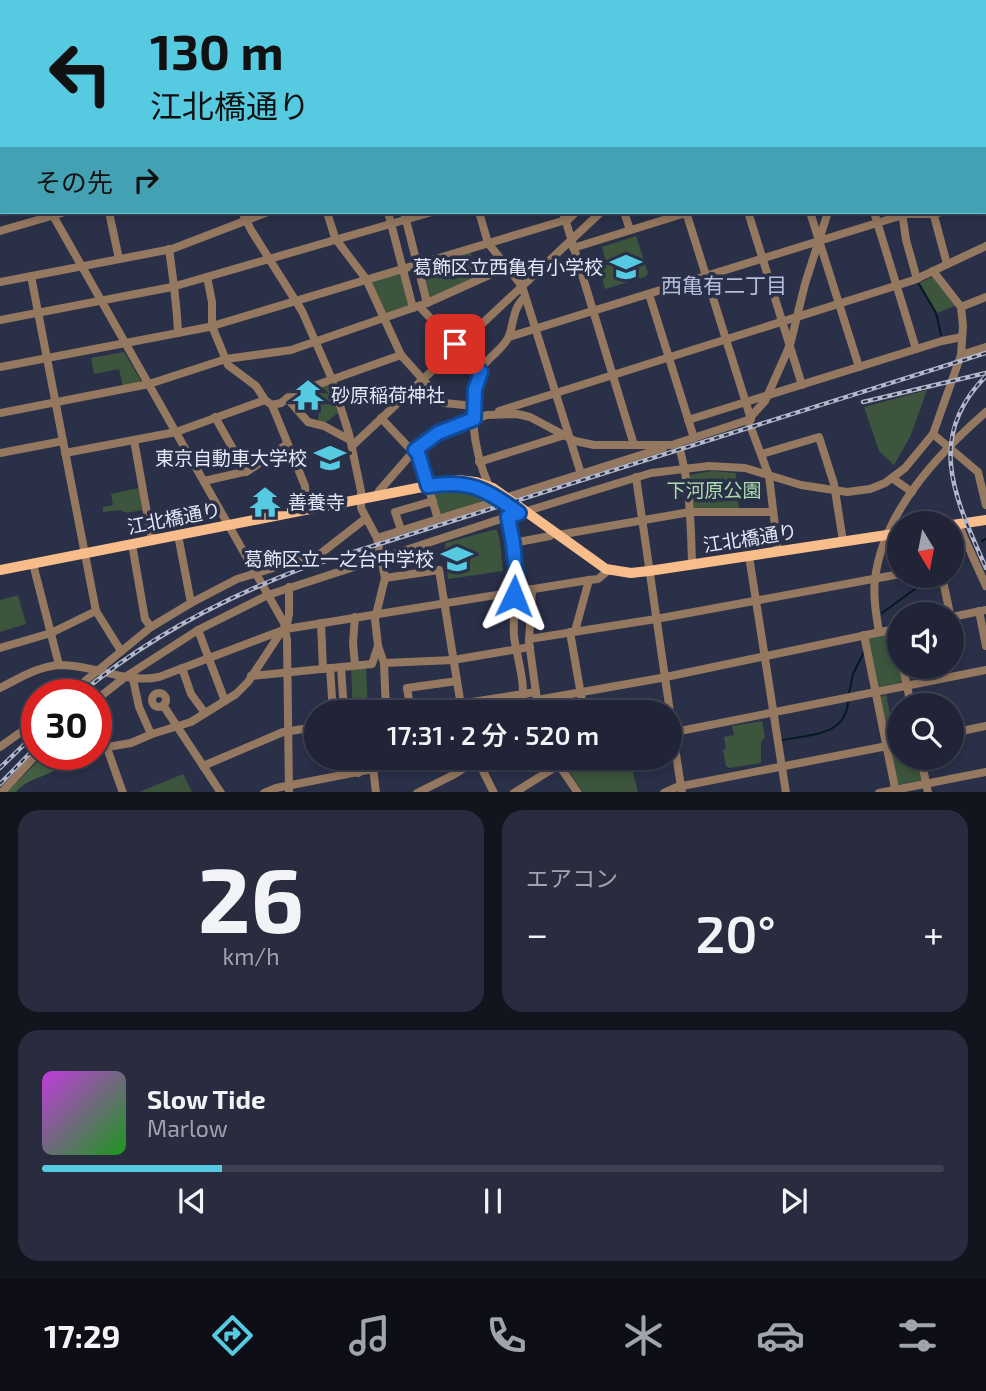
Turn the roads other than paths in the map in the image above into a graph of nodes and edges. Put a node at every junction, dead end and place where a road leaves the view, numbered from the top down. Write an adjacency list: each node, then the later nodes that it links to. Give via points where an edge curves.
1 (52, 214): 22 (street); 34 (street)
2 (108, 214): 30 (street)
3 (328, 214): 23 (street)
4 (389, 214): 19 (street)
5 (480, 214): 25 (street)
6 (599, 214): 26 (street)
7 (625, 214): 21 (street)
8 (681, 214): 21 (street)
9 (688, 214): 39 (street)
10 (749, 214): 29 (street)
11 (811, 214): 24 (street)
12 (827, 214): 24 (street)
13 (874, 214): 20 (street)
14 (902, 214): 20 (street); 42 (street)
15 (935, 214): 33 (street)
16 (405, 215): 19 (street); 32 (street)
17 (244, 216): 28 (street); 31 (street)
18 (564, 216): 25 (street); 26 (street)
19 (391, 222): 23 (street); 36 (street)
20 (876, 222): 24 (street); 46 (street)
21 (629, 230): 26 (street)
22 (0, 231)
23 (335, 239): 31 (street); 41 (street)
24 (819, 241): 29 (street); 52 (street); 57 (street)
25 (488, 243): 32 (street); 35 (street)
26 (572, 244): 45 (street); 55 (street)
27 (986, 246): 33 (street)
28 (169, 249): 30 (street); 44 (street)
29 (763, 258): 39 (street); 60 (street)
30 (119, 259): 34 (street)
31 (269, 259): 40 (street); 51 (street)
32 (417, 264): 36 (street); 53 (street)
33 (947, 264): 37 (street)
34 (82, 266): 38 (street); 50 (street)
35 (507, 267): 45 (street); 53 (street)
36 (403, 268): 41 (street); 53 (street)
37 (933, 271): 42 (street); 54 (street)
38 (31, 276): 43 (street); 56 (street)
39 (706, 276): 47 (street); 66 (street)
40 (207, 277): 44 (street); 61 (street)
41 (366, 279): 51 (street); 58 (street)
42 (917, 279): 46 (street)
43 (0, 282)
44 (173, 286): 50 (street); 63 (street)
45 (522, 286): 48 (street); 69 (street)
46 (897, 286): 52 (street); 72 (street)
47 (649, 294): 55 (street); 75 (street)
48 (525, 297): 62 (street); 64 (street, via 515,312)
49 (986, 297): 54 (street)
50 (101, 301): 56 (street); 68 (street)
51 (297, 301): 61 (street); 67 (street)
52 (839, 304): 57 (street); 79 (street)
53 (421, 305): 58 (street); 69 (street)
54 (961, 307): 65 (street)
55 (593, 312): 62 (street); 81 (street)
56 (38, 313): 59 (street); 76 (street)
57 (797, 317): 60 (street); 70 (street)
58 (384, 318): 67 (street); 73 (street)
59 (0, 320)
60 (782, 321): 66 (street); 70 (street)
61 (212, 326): 63 (street); 77 (street)
62 (536, 328): 64 (street); 86 (street)
63 (178, 333): 68 (street)
64 (509, 337): 80 (street)
65 (962, 337): 72 (street); 74 (street)
66 (726, 339): 75 (street); 90 (street)
67 (316, 342): 77 (street, via 291,351); 82 (street)
68 (125, 343): 76 (street); 84 (street)
69 (459, 345): 80 (street); 83 (street)
70 (790, 345): 85 (street); 87 (street)
71 (986, 347): 74 (street)
72 (916, 349): 79 (street)
73 (401, 355): 82 (street); 83 (street)
74 (961, 355): 102 (street)
75 (669, 357): 81 (street); 100 (street)
76 (47, 358): 78 (street); 91 (street)
77 (226, 359): 84 (street); 89 (street)
78 (0, 367)
79 (859, 367): 85 (street)
80 (482, 369): 92 (street)
81 (612, 375): 86 (street); 110 (street)
82 (331, 380): 88 (street, via 294,393); 107 (street)
83 (422, 380): 92 (street, via 444,404); 97 (street)
84 (149, 384): 91 (street); 101 (street)
85 (803, 385): 87 (street)
86 (556, 392): 95 (street); 103 (street)
87 (768, 395): 90 (street); 99 (street)
88 (285, 401): 89 (street); 107 (street, via 307,422 324,426)
89 (268, 402): 96 (street); 108 (street)
90 (746, 402): 99 (street); 100 (street)
91 (55, 403): 94 (street); 106 (street)
92 (474, 406): 98 (street)
93 (986, 412): 111 (street)
94 (0, 414)
95 (487, 415): 98 (street); 103 (street, via 524,415)
96 (215, 417): 101 (street); 119 (street)
97 (381, 418): 107 (street); 112 (street)
98 (474, 419): 112 (street, via 438,433); 116 (street)
99 (749, 419): 104 (street); 115 (street)
100 (688, 420): 104 (street)
101 (176, 432): 105 (street); 124 (street)
102 (933, 434): 111 (street); 123 (street)
103 (568, 436): 110 (street, via 588,445); 116 (street); 120 (street)
104 (694, 438): 109 (street)
105 (134, 440): 114 (street); 154 (street)
106 (63, 442): 113 (street); 114 (street)
107 (351, 443): 132 (street)
108 (287, 444): 119 (street); 135 (street, via 304,486)
109 (675, 444): 110 (street); 117 (street); 120 (street)
110 (634, 445)
111 (950, 447): 118 (street); 129 (street)
112 (414, 451): 125 (street); 130 (street)
113 (0, 453)
114 (65, 453): 159 (street)
115 (762, 454): 121 (street); 127 (street, via 819,437)
116 (479, 462): 126 (street)
117 (684, 470): 121 (street, via 728,466); 122 (street); 138 (street)
118 (982, 470): 128 (street)
119 (246, 472): 124 (street)
120 (580, 474): 131 (street)
121 (769, 476): 127 (street); 139 (street)
122 (636, 477): 137 (street); 143 (street)
123 (892, 478): 127 (street, via 870,489); 129 (street)
124 (204, 481): 146 (street)
125 (433, 485): 126 (main road, 江北橋通り, via 458,480); 130 (main road, 江北橋通り); 131 (main road, 江北橋通り, via 470,485); 133 (street)
126 (489, 486): 131 (main road, 江北橋通り)
127 (835, 490): 155 (street)
128 (984, 490): 134 (street)
129 (912, 492): 136 (street)
130 (377, 496): 132 (main road, 江北橋通り)
131 (504, 498): 137 (main road, 江北橋通り); 142 (street)
132 (361, 499): 135 (main road, 江北橋通り); 141 (street)
133 (433, 500): 142 (street); 147 (street, via 395,512)
134 (986, 505)
135 (306, 510): 146 (main road, 江北橋通り)
136 (901, 511)
137 (523, 512): 140 (street); 150 (main road, 江北橋通り)
138 (690, 512): 139 (street); 143 (street); 163 (street)
139 (773, 512): 158 (street)
140 (508, 517): 156 (street); 161 (street)
141 (365, 519): 152 (street); 167 (street, via 320,554)
142 (438, 519): 147 (street)
143 (642, 520): 150 (street); 166 (street)
144 (986, 520): 145 (main road)
145 (964, 523)
146 (228, 525): 149 (main road, 江北橋通り); 167 (street)
147 (401, 530): 152 (street)
148 (887, 534): 155 (main road, 江北橋通り)
149 (178, 535): 154 (main road, 江北橋通り); 179 (street)
150 (554, 535): 156 (street); 164 (main road, 江北橋通り)
151 (887, 537): 171 (street)
152 (377, 538): 161 (street)
153 (964, 540): 168 (street)
154 (152, 541): 157 (main road, 江北橋通り)
155 (843, 541): 158 (main road, 江北橋通り)
156 (513, 543): 176 (street)
157 (132, 544): 159 (main road, 江北橋通り); 188 (street, via 145,619)
158 (778, 551): 160 (main road, 江北橋通り)
159 (85, 554): 162 (main road, 江北橋通り); 182 (street)
160 (749, 556): 163 (main road, 江北橋通り); 178 (street)
161 (381, 557): 170 (street); 174 (street)
162 (33, 564): 165 (main road, 江北橋通り); 194 (street)
163 (692, 565): 166 (main road, 江北橋通り)
164 (607, 569): 166 (main road, 江北橋通り); 172 (street)
165 (0, 570)
166 (649, 571): 186 (street)
167 (256, 573): 177 (street); 179 (street)
168 (983, 573): 173 (street)
169 (887, 577): 171 (street)
170 (385, 579): 180 (street, via 439,570); 184 (street)
171 (875, 579): 178 (street); 192 (street)
172 (589, 580): 175 (street); 193 (street)
173 (986, 586)
174 (289, 587): 177 (street); 189 (street)
175 (532, 589): 176 (street); 196 (street)
176 (516, 592): 180 (street); 200 (street)
177 (268, 595): 189 (street); 190 (street)
178 (757, 601): 186 (street); 202 (street)
179 (191, 603): 188 (street)
180 (444, 603): 184 (street); 204 (street)
181 (982, 610): 183 (street); 198 (street)
182 (96, 611): 194 (street); 201 (street)
183 (964, 613)
184 (376, 614): 185 (street); 197 (street)
185 (355, 617): 187 (street); 207 (street)
186 (656, 618): 193 (street); 215 (street)
187 (321, 623): 189 (street); 210 (street)
188 (151, 627): 201 (street)
189 (286, 629): 203 (street); 213 (street); 214 (street)
190 (198, 630): 203 (street); 216 (street)
191 (887, 630): 192 (street)
192 (879, 631): 195 (street)
193 (572, 632): 196 (street); 225 (street)
194 (51, 633): 199 (street); 206 (street)
195 (864, 635): 202 (street); 224 (street)
196 (529, 643): 200 (street); 228 (street)
197 (378, 646): 205 (street); 207 (street, via 372,664)
198 (986, 646)
199 (0, 648)
200 (516, 650): 204 (street); 227 (street)
201 (121, 651): 212 (street)
202 (765, 656): 215 (street); 240 (street)
203 (209, 658): 209 (street); 239 (street)
204 (453, 660): 205 (street); 220 (street)
205 (384, 663): 231 (street)
206 (59, 665): 212 (street); 222 (street, via 34,670)
207 (355, 665): 208 (street)
208 (341, 667): 210 (street); 230 (street)
209 (182, 668): 219 (street); 241 (street, via 191,694)
210 (326, 668): 213 (street); 229 (street)
211 (986, 670): 221 (street)
212 (97, 671): 216 (street); 217 (street)
213 (287, 673): 214 (street); 246 (street)
214 (251, 676): 239 (street, via 241,691)
215 (665, 677): 225 (street); 238 (street)
216 (129, 678): 219 (street); 223 (street); 249 (street)
217 (87, 679)
218 (906, 679): 221 (street)
219 (145, 680): 242 (street, via 155,694 154,704 163,705)
220 (457, 681): 232 (street, via 407,688); 233 (street)
221 (907, 686): 224 (street); 226 (street)
222 (0, 688)
223 (112, 690)
224 (876, 692): 240 (street); 250 (street)
225 (580, 693): 228 (street); 237 (street)
226 (908, 693)
227 (523, 694): 228 (street); 234 (street); 235 (street)
228 (537, 696): 236 (street)
229 (331, 700)
230 (343, 700)
231 (386, 700)
232 (408, 700)
233 (460, 700)
234 (496, 700)
235 (522, 700)
236 (536, 700)
237 (581, 700)
238 (668, 700)
239 (225, 701): 241 (street)
240 (774, 712): 245 (street); 255 (street)
241 (205, 713): 242 (street)
242 (176, 726): 249 (street); 254 (street)
243 (986, 726): 247 (street)
244 (304, 729): 246 (street)
245 (682, 730)
246 (288, 731): 254 (street); 269 (street)
247 (964, 731)
248 (21, 732): 251 (street)
249 (151, 734): 252 (street)
250 (887, 746): 255 (street)
251 (0, 747)
252 (112, 747)
253 (112, 762): 273 (street)
254 (203, 766): 274 (street)
255 (782, 767): 270 (street); 281 (street)
256 (22, 770): 272 (street)
257 (358, 770): 267 (street)
258 (374, 770): 267 (street); 276 (street)
259 (462, 770): 277 (street)
260 (484, 770): 278 (street)
261 (545, 770): 279 (street)
262 (563, 770): 280 (street)
263 (678, 770): 270 (street)
264 (891, 770): 271 (street)
265 (923, 770): 268 (street)
266 (986, 772): 268 (street)
267 (358, 773): 269 (street)
268 (927, 788): 271 (street)
269 (288, 789): 275 (street)
270 (681, 790)
271 (895, 791)
272 (2, 792)
273 (123, 792)
274 (220, 792)
275 (270, 792)
276 (376, 792)
277 (419, 792)
278 (494, 792)
279 (515, 792)
280 (577, 792)
281 (786, 792)

